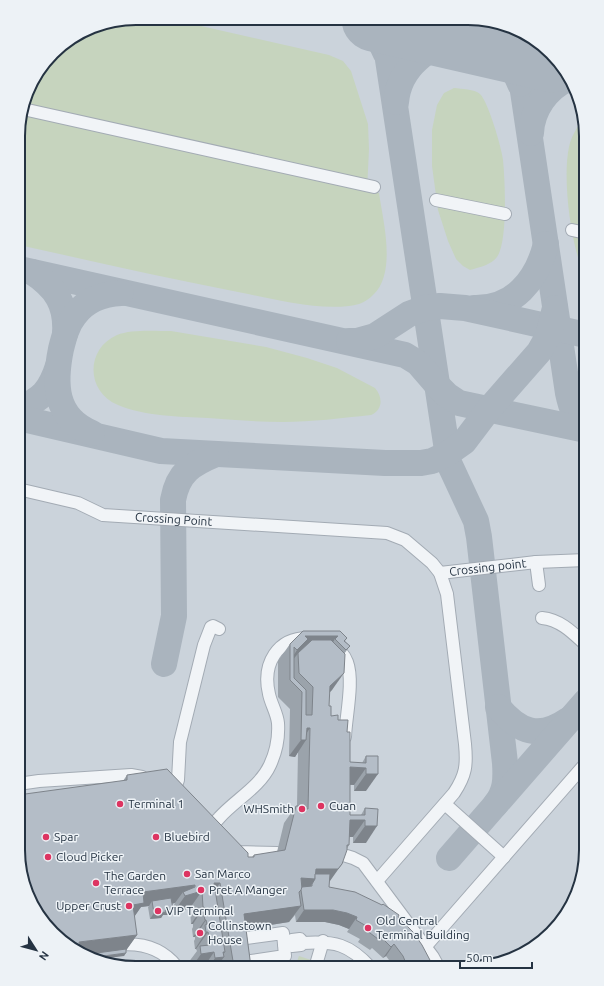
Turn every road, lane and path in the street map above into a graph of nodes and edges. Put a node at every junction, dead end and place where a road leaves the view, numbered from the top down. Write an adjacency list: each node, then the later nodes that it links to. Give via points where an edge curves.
1 (28, 109): 2 (street)
2 (374, 187)
3 (436, 200): 4 (street)
4 (505, 214)
5 (572, 230): 6 (street)
6 (579, 232)
7 (25, 491): 10 (street, Crossing Point, via 78,503 103,515 387,533 405,540 424,555)
8 (579, 560): 9 (street, Crossing point)
9 (536, 562): 10 (street, Crossing point); 11 (street)
10 (440, 573): 18 (street, via 447,594 466,758 466,770 461,783)
11 (539, 585)
12 (542, 618): 14 (street, via 557,622)
13 (219, 629): 17 (street, via 211,627 204,645 180,742 174,802 157,786 144,778 131,775)
14 (579, 639)
15 (345, 751): 20 (street, via 349,680 344,656 333,645 320,639 302,637 285,643 276,652 268,667 269,695 276,712 278,734 271,763 262,777 219,818)
16 (579, 771): 23 (street)
17 (25, 783)
18 (445, 804): 23 (street); 24 (street)
19 (198, 824): 20 (street)
20 (216, 838): 22 (street, via 238,852)
21 (342, 850): 24 (street, via 363,863)
22 (277, 853)
23 (504, 857): 28 (street)
24 (377, 881): 28 (street)
25 (323, 941): 26 (street, via 294,946); 32 (street); 33 (street, via 344,946)
26 (284, 944): 30 (street, via 283,933 239,939); 31 (street, via 285,956)
27 (102, 946): 29 (street, via 147,946 161,952)
28 (426, 946): 34 (street)
29 (172, 961)
30 (240, 961)
31 (248, 961)
32 (317, 961)
33 (364, 961)
34 (436, 961)

